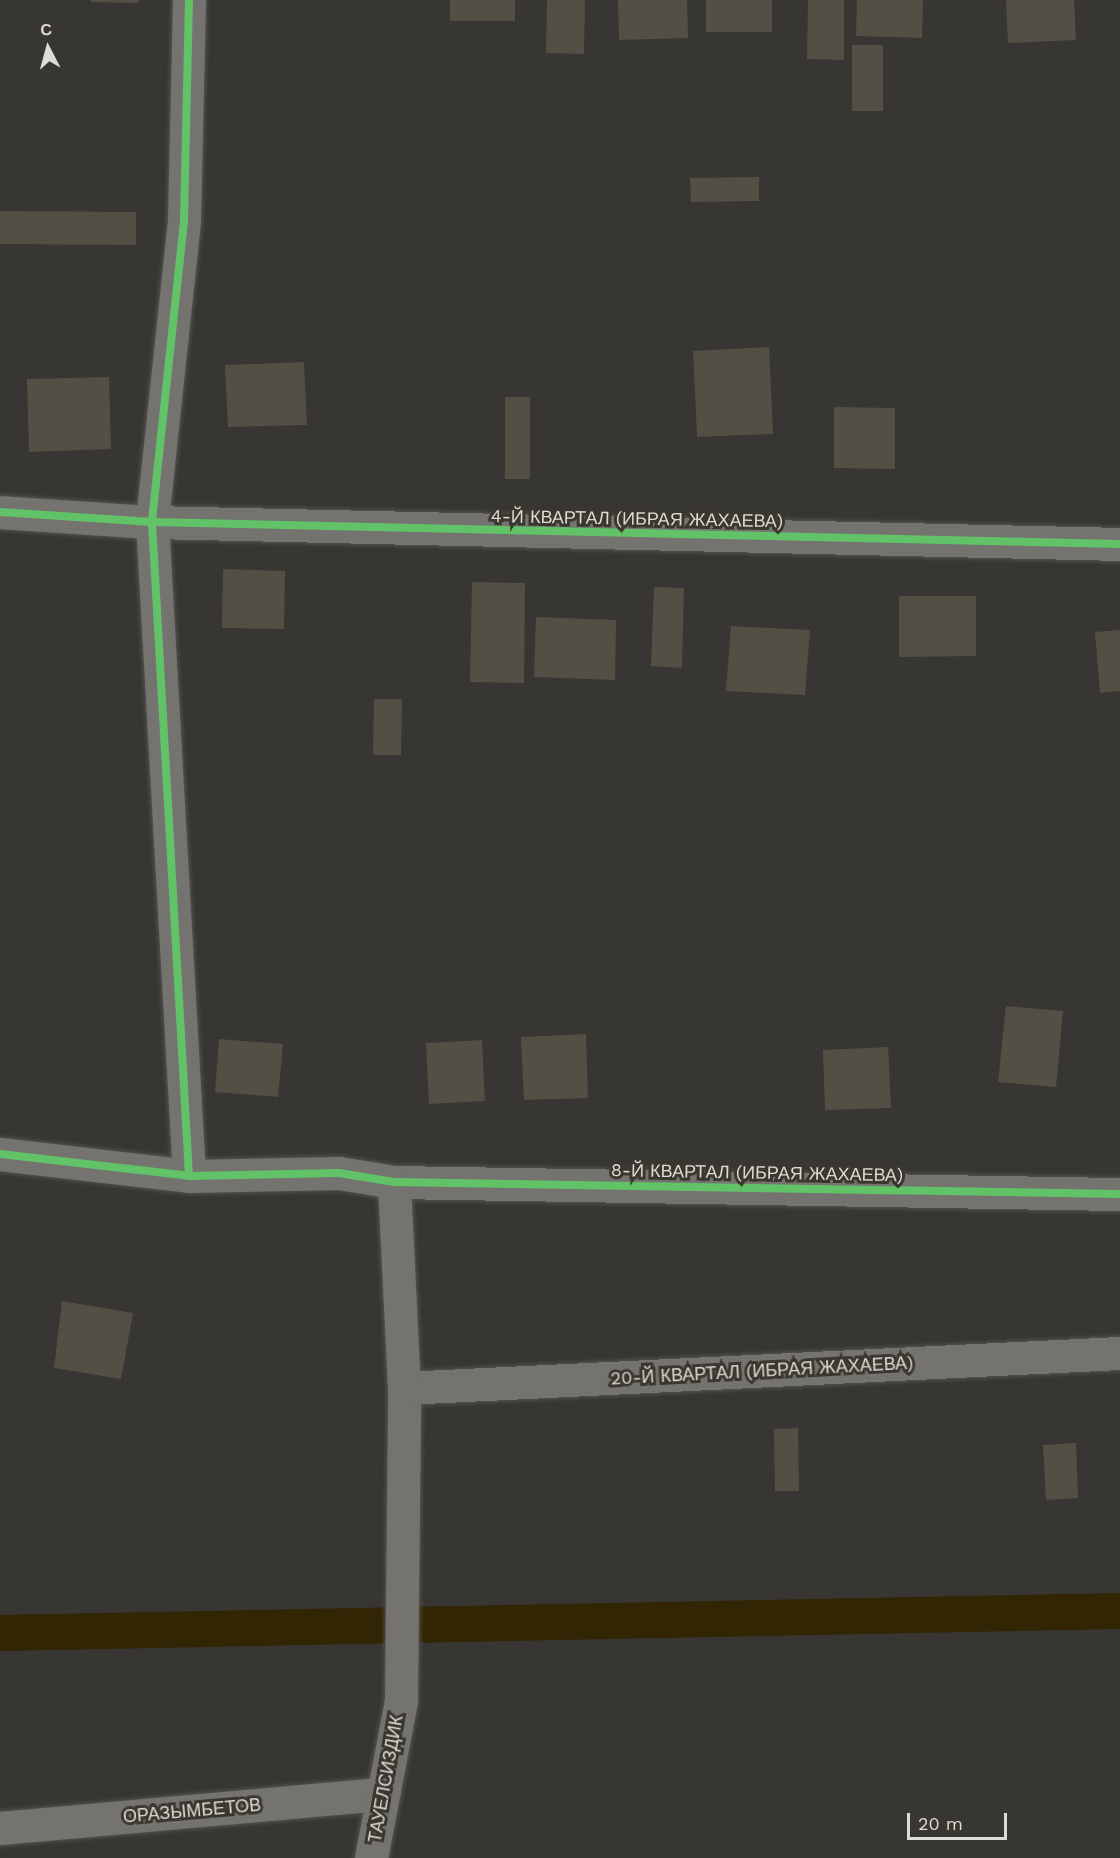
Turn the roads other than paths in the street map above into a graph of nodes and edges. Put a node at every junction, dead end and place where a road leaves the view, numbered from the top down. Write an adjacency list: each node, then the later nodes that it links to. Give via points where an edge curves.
1 (189, 0): 3 (street, via 184,221)
2 (0, 512): 3 (street, 4-Й КВАРТАЛ (ИБРАЯ ЖАХАЕВА))
3 (152, 522): 4 (street, 4-Й КВАРТАЛ (ИБРАЯ ЖАХАЕВА)); 6 (street)
4 (1120, 544)
5 (0, 1154): 6 (street, 8-Й КВАРТАЛ (ИБРАЯ ЖАХАЕВА))
6 (189, 1176): 7 (street, 8-Й КВАРТАЛ (ИБРАЯ ЖАХАЕВА), via 339,1173)
7 (394, 1182): 8 (street, 8-Й КВАРТАЛ (ИБРАЯ ЖАХАЕВА)); 10 (street, ТАУЕЛСИЗДИК)
8 (1120, 1194)
9 (1120, 1353): 10 (street, 20-Й КВАРТАЛ (ИБРАЯ ЖАХАЕВА))
10 (404, 1388): 11 (street, ТАУЕЛСИЗДИК, via 401,1700)
11 (383, 1794): 12 (street, ОРАЗЫМБЕТОВ); 13 (street, ТАУЕЛСИЗДИК)
12 (0, 1828)
13 (371, 1858)

